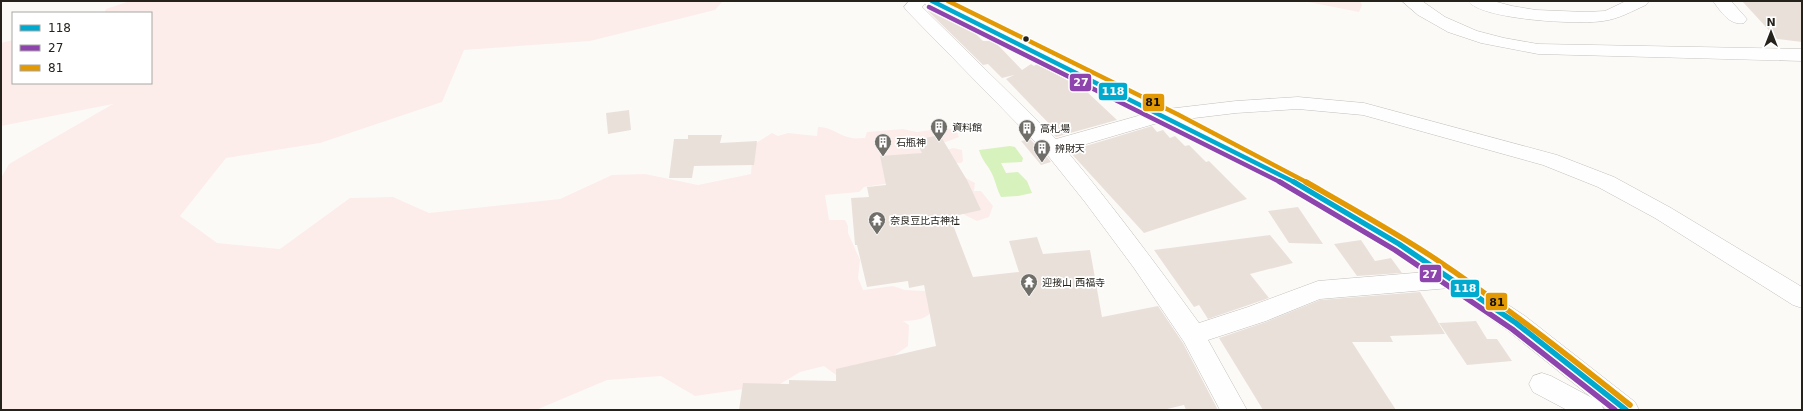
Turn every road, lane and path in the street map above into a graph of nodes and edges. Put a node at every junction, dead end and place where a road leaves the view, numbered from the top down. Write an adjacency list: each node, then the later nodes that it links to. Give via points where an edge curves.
1 (918, 1): 12 (street, via 913,7)
2 (932, 1): 11 (street)
3 (1411, 1): 9 (street, via 1448,25 1484,38 1531,48)
4 (1477, 1): 7 (street, via 1513,12)
5 (1640, 1): 7 (street, via 1609,15)
6 (1722, 1): 8 (street)
7 (1549, 17): 9 (street)
8 (1738, 19)
9 (1574, 51): 10 (street)
10 (1802, 55)
11 (1159, 116): 12 (street); 13 (street, via 1288,178 1399,244); 14 (street, via 1236,106 1331,105 1379,113 1496,144 1550,160 1606,182 1663,213)
12 (1052, 147): 15 (street, via 1142,262)
13 (1450, 279): 15 (street, via 1318,290); 19 (street, via 1516,323)
14 (1802, 299)
15 (1193, 335): 17 (street)
16 (1542, 384): 18 (street)
17 (1234, 410)
18 (1591, 410)
19 (1626, 410)

